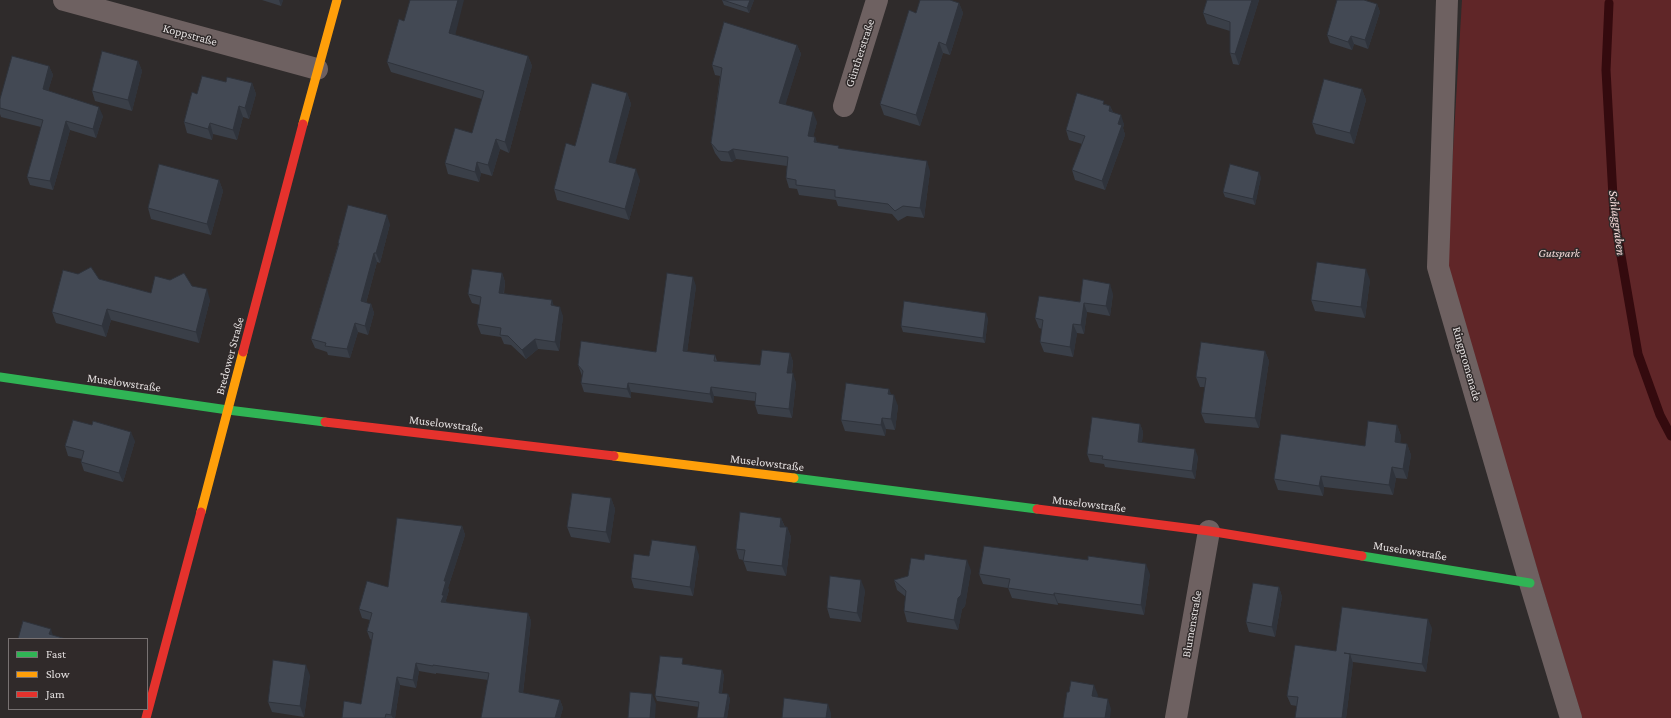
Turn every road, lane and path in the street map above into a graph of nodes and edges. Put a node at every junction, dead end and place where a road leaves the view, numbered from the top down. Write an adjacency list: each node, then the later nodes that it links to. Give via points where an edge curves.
1 (64, 0): 5 (street, Koppstraße)
2 (337, 0): 5 (street, Bredower Straße)
3 (877, 0): 6 (street, Güntherstraße)
4 (1447, 0): 10 (street, Ringpromenade, via 1438,267)
5 (317, 69): 8 (street, Bredower Straße)
6 (844, 106)
7 (0, 377): 8 (street, Muselowstraße)
8 (228, 410): 9 (street, Muselowstraße); 11 (street, Bredower Straße)
9 (1209, 531): 10 (street, Muselowstraße); 12 (street, Blumenstraße)
10 (1530, 583): 13 (street, Ringpromenade)
11 (146, 718)
12 (1176, 718)
13 (1571, 718)

